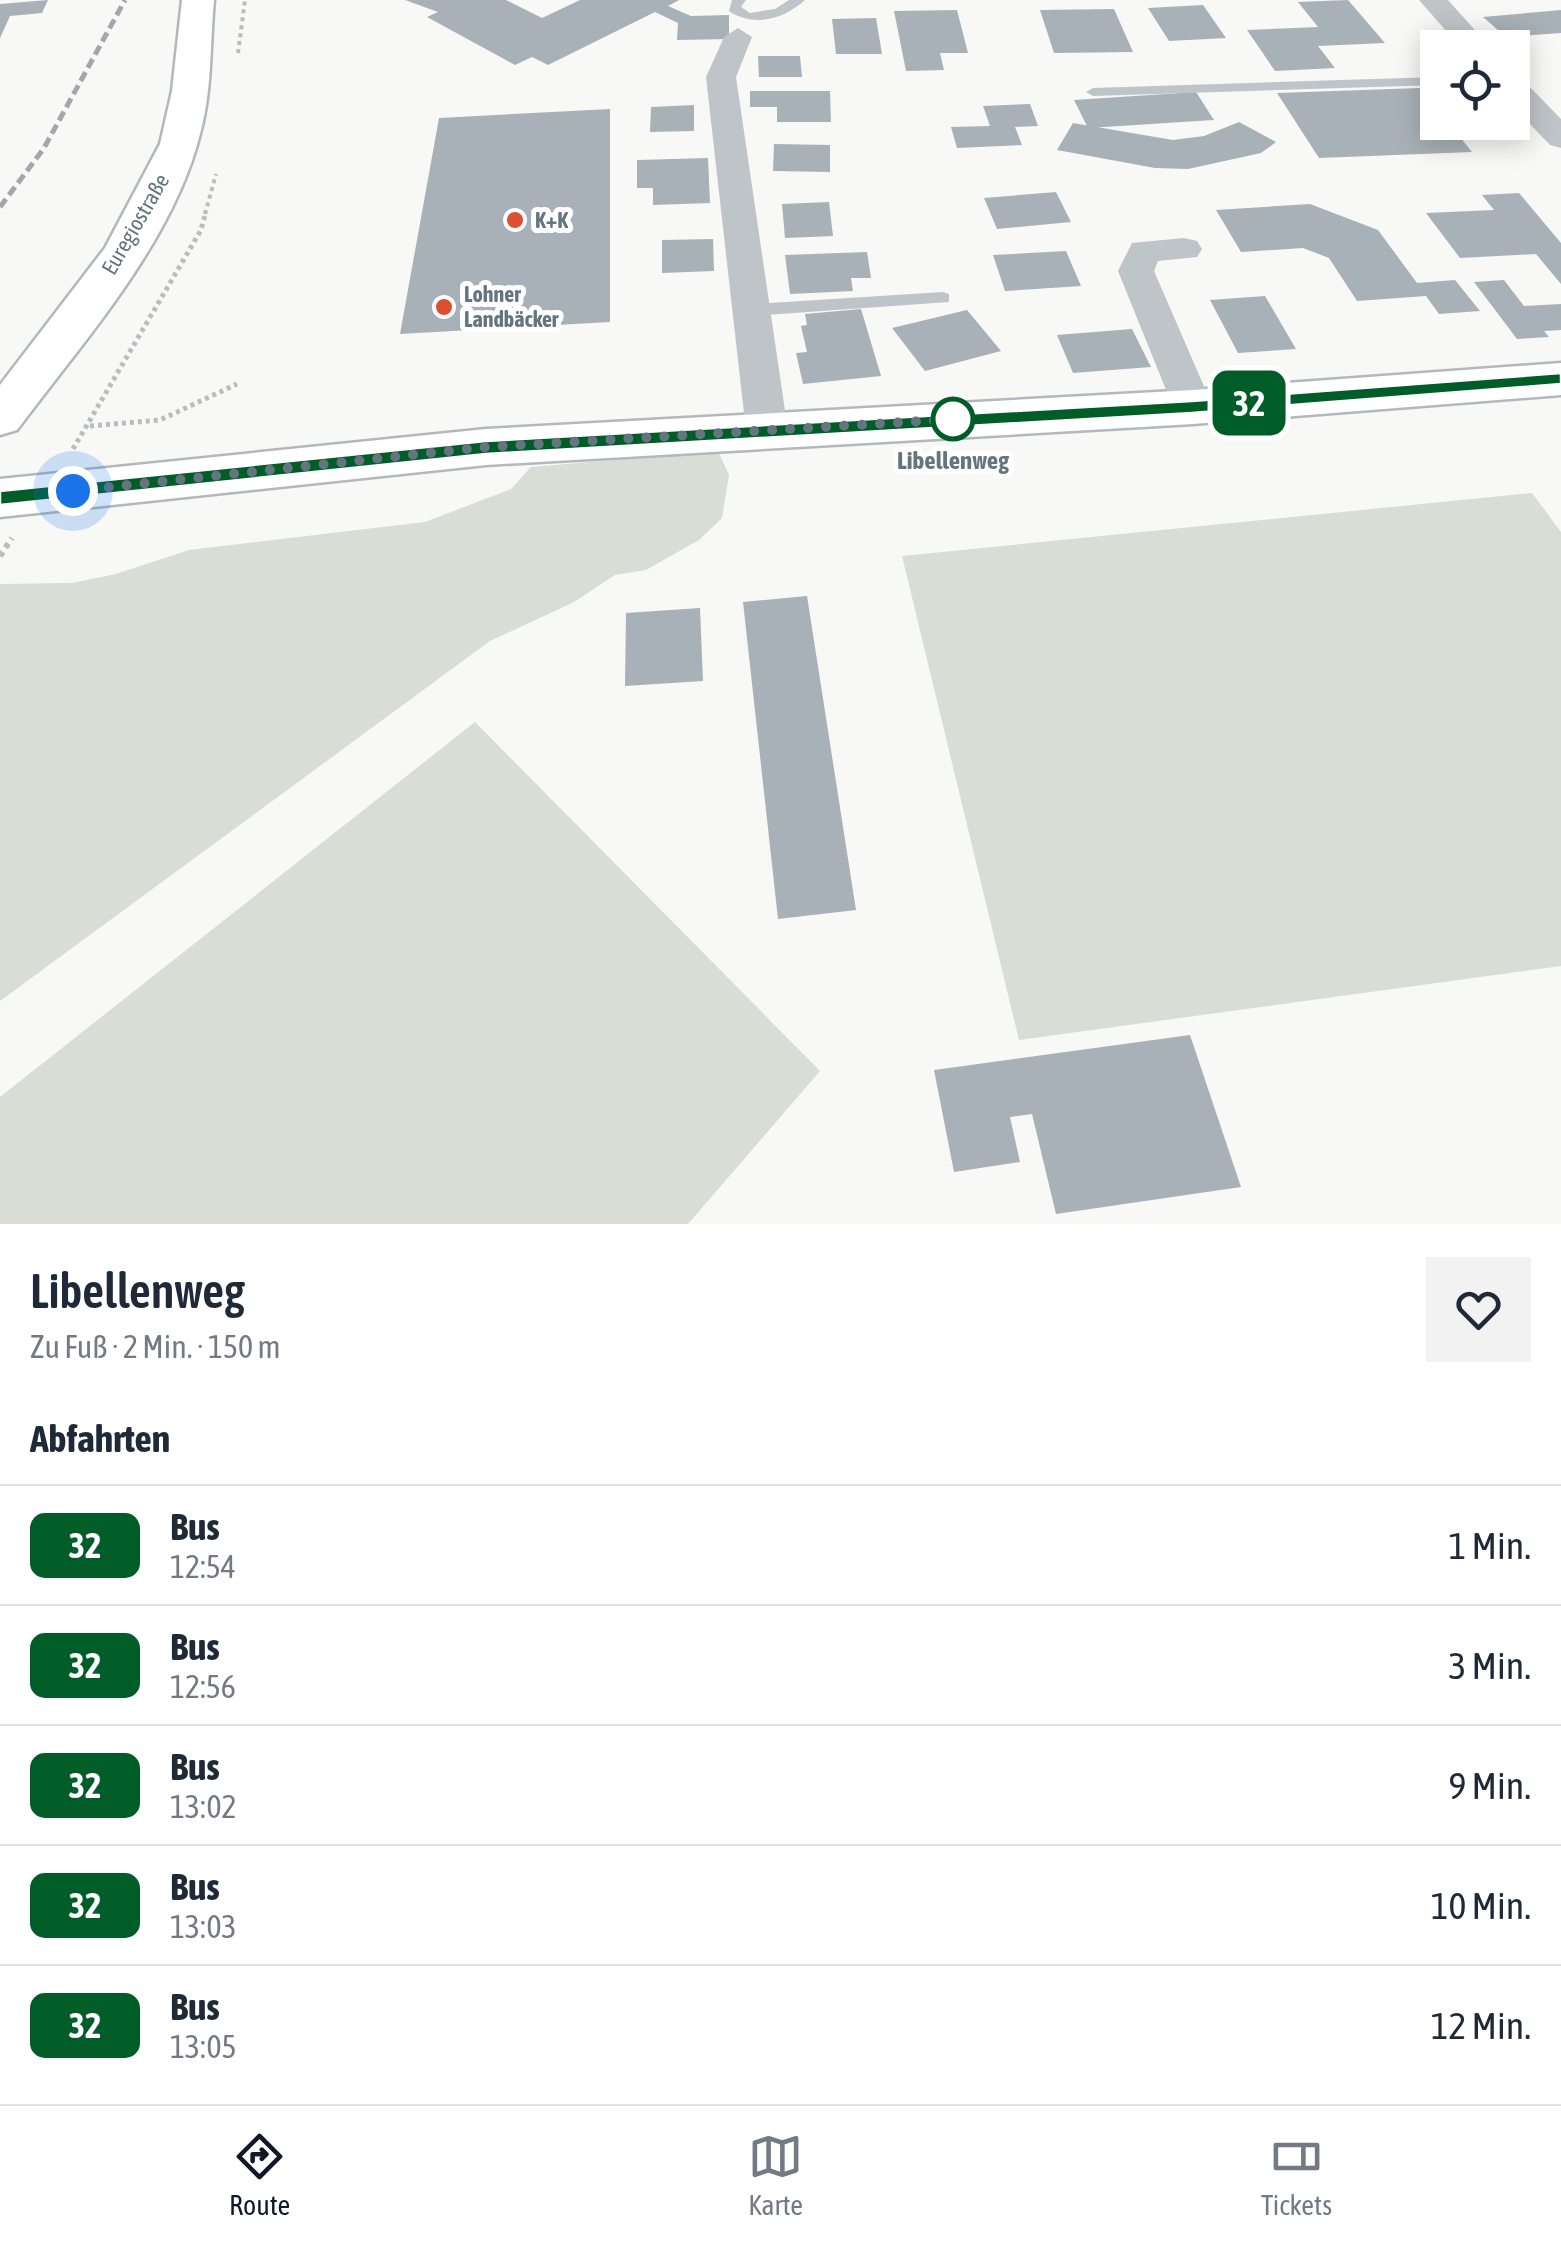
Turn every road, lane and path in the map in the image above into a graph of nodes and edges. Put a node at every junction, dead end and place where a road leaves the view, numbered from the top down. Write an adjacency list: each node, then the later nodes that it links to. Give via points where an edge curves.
1 (198, 0): 17 (street, Euregiostraße, via 184,122 148,209 88,304)
2 (738, 0): 3 (lane, via 734,8 747,17 778,13)
3 (798, 0)
4 (1433, 0): 5 (street)
5 (1460, 30)
6 (738, 37): 13 (street, via 721,77)
7 (1420, 82): 8 (lane)
8 (1093, 92)
9 (1530, 105): 10 (street)
10 (1561, 138)
11 (1184, 249): 16 (street, via 1146,251 1136,271)
12 (943, 298): 13 (lane)
13 (754, 310): 19 (street)
14 (1561, 379): 16 (street)
15 (237, 384): 18 (path, via 160,420)
16 (1192, 407): 19 (street)
17 (0, 418)
18 (88, 426)
19 (767, 431): 20 (street, via 486,447)
20 (0, 498)

